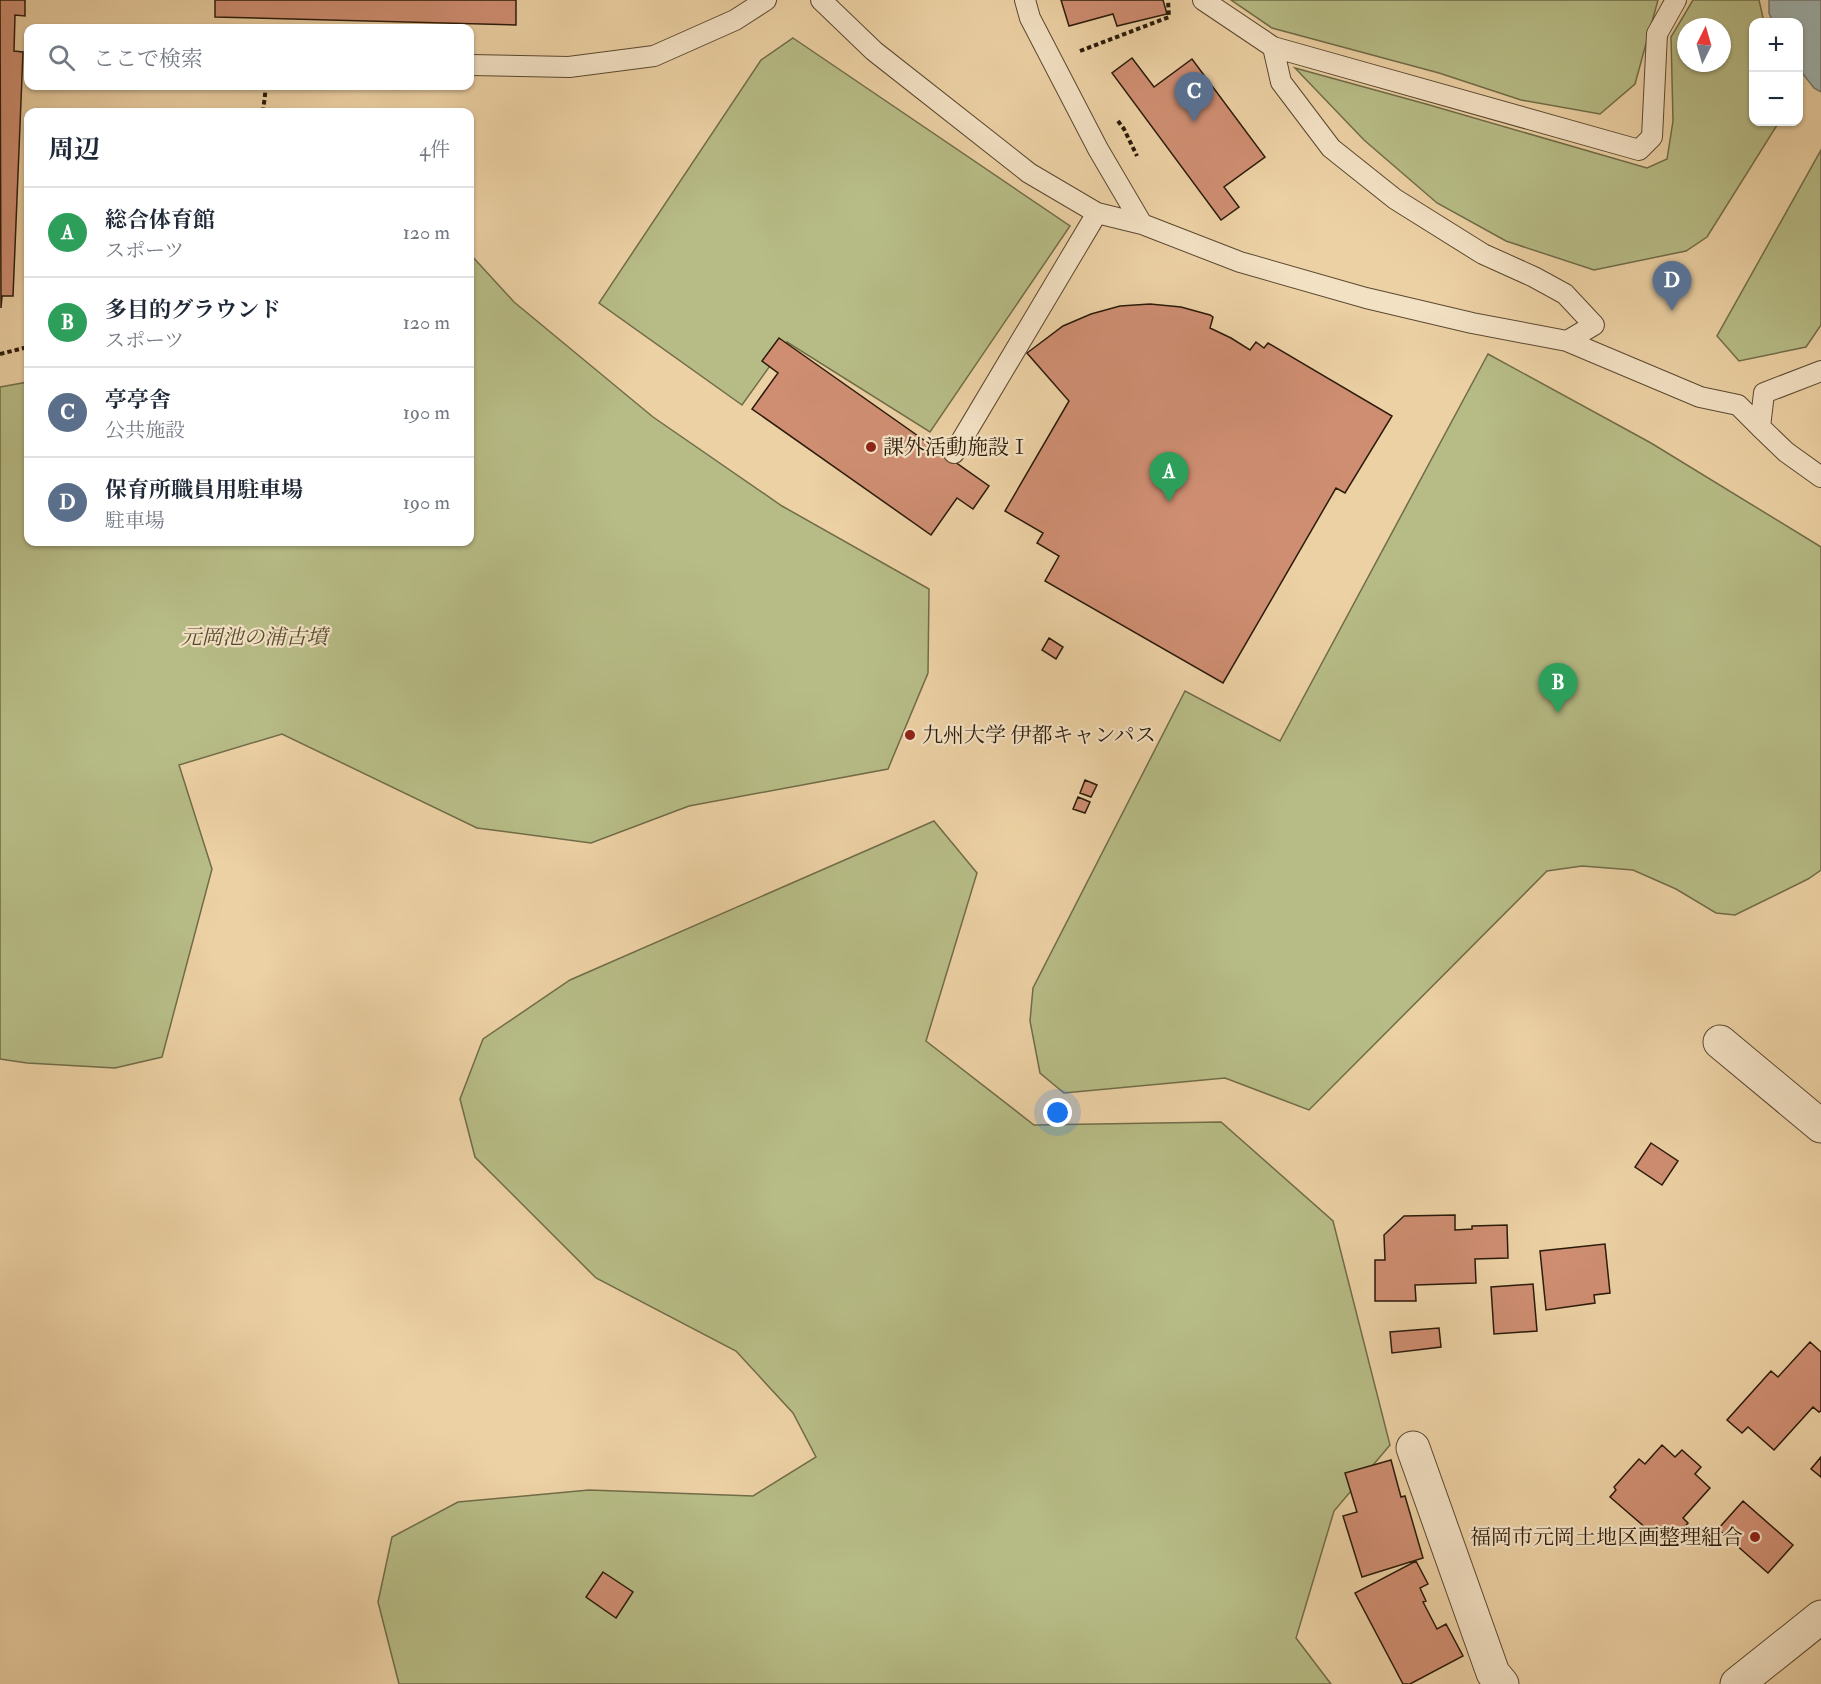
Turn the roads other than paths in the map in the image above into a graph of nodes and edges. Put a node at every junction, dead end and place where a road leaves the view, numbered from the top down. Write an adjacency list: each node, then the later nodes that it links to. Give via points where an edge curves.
1 (766, 0): 7 (lane, via 735,20 654,56 569,67)
2 (821, 0): 8 (lane, via 874,51 1029,173)
3 (1025, 0): 9 (lane, via 1030,18 1077,109)
4 (1203, 0): 6 (lane)
5 (1676, 0): 6 (lane, via 1657,34 1652,137 1639,150)
6 (1273, 47): 10 (lane, via 1281,82 1331,148 1404,205 1483,254 1565,294 1594,325)
7 (474, 65)
8 (1097, 213): 9 (lane); 13 (lane)
9 (1142, 224): 10 (lane, via 1240,262 1366,298)
10 (1567, 341): 12 (lane, via 1700,397 1738,405)
11 (1821, 371): 12 (lane, via 1764,393)
12 (1761, 427): 14 (lane, via 1785,452)
13 (954, 453)
14 (1821, 477)
15 (1720, 1042): 16 (street)
16 (1821, 1126)
17 (1413, 1448): 19 (street, via 1493,1673)
18 (1821, 1617): 20 (street)
19 (1502, 1684)
20 (1737, 1684)

